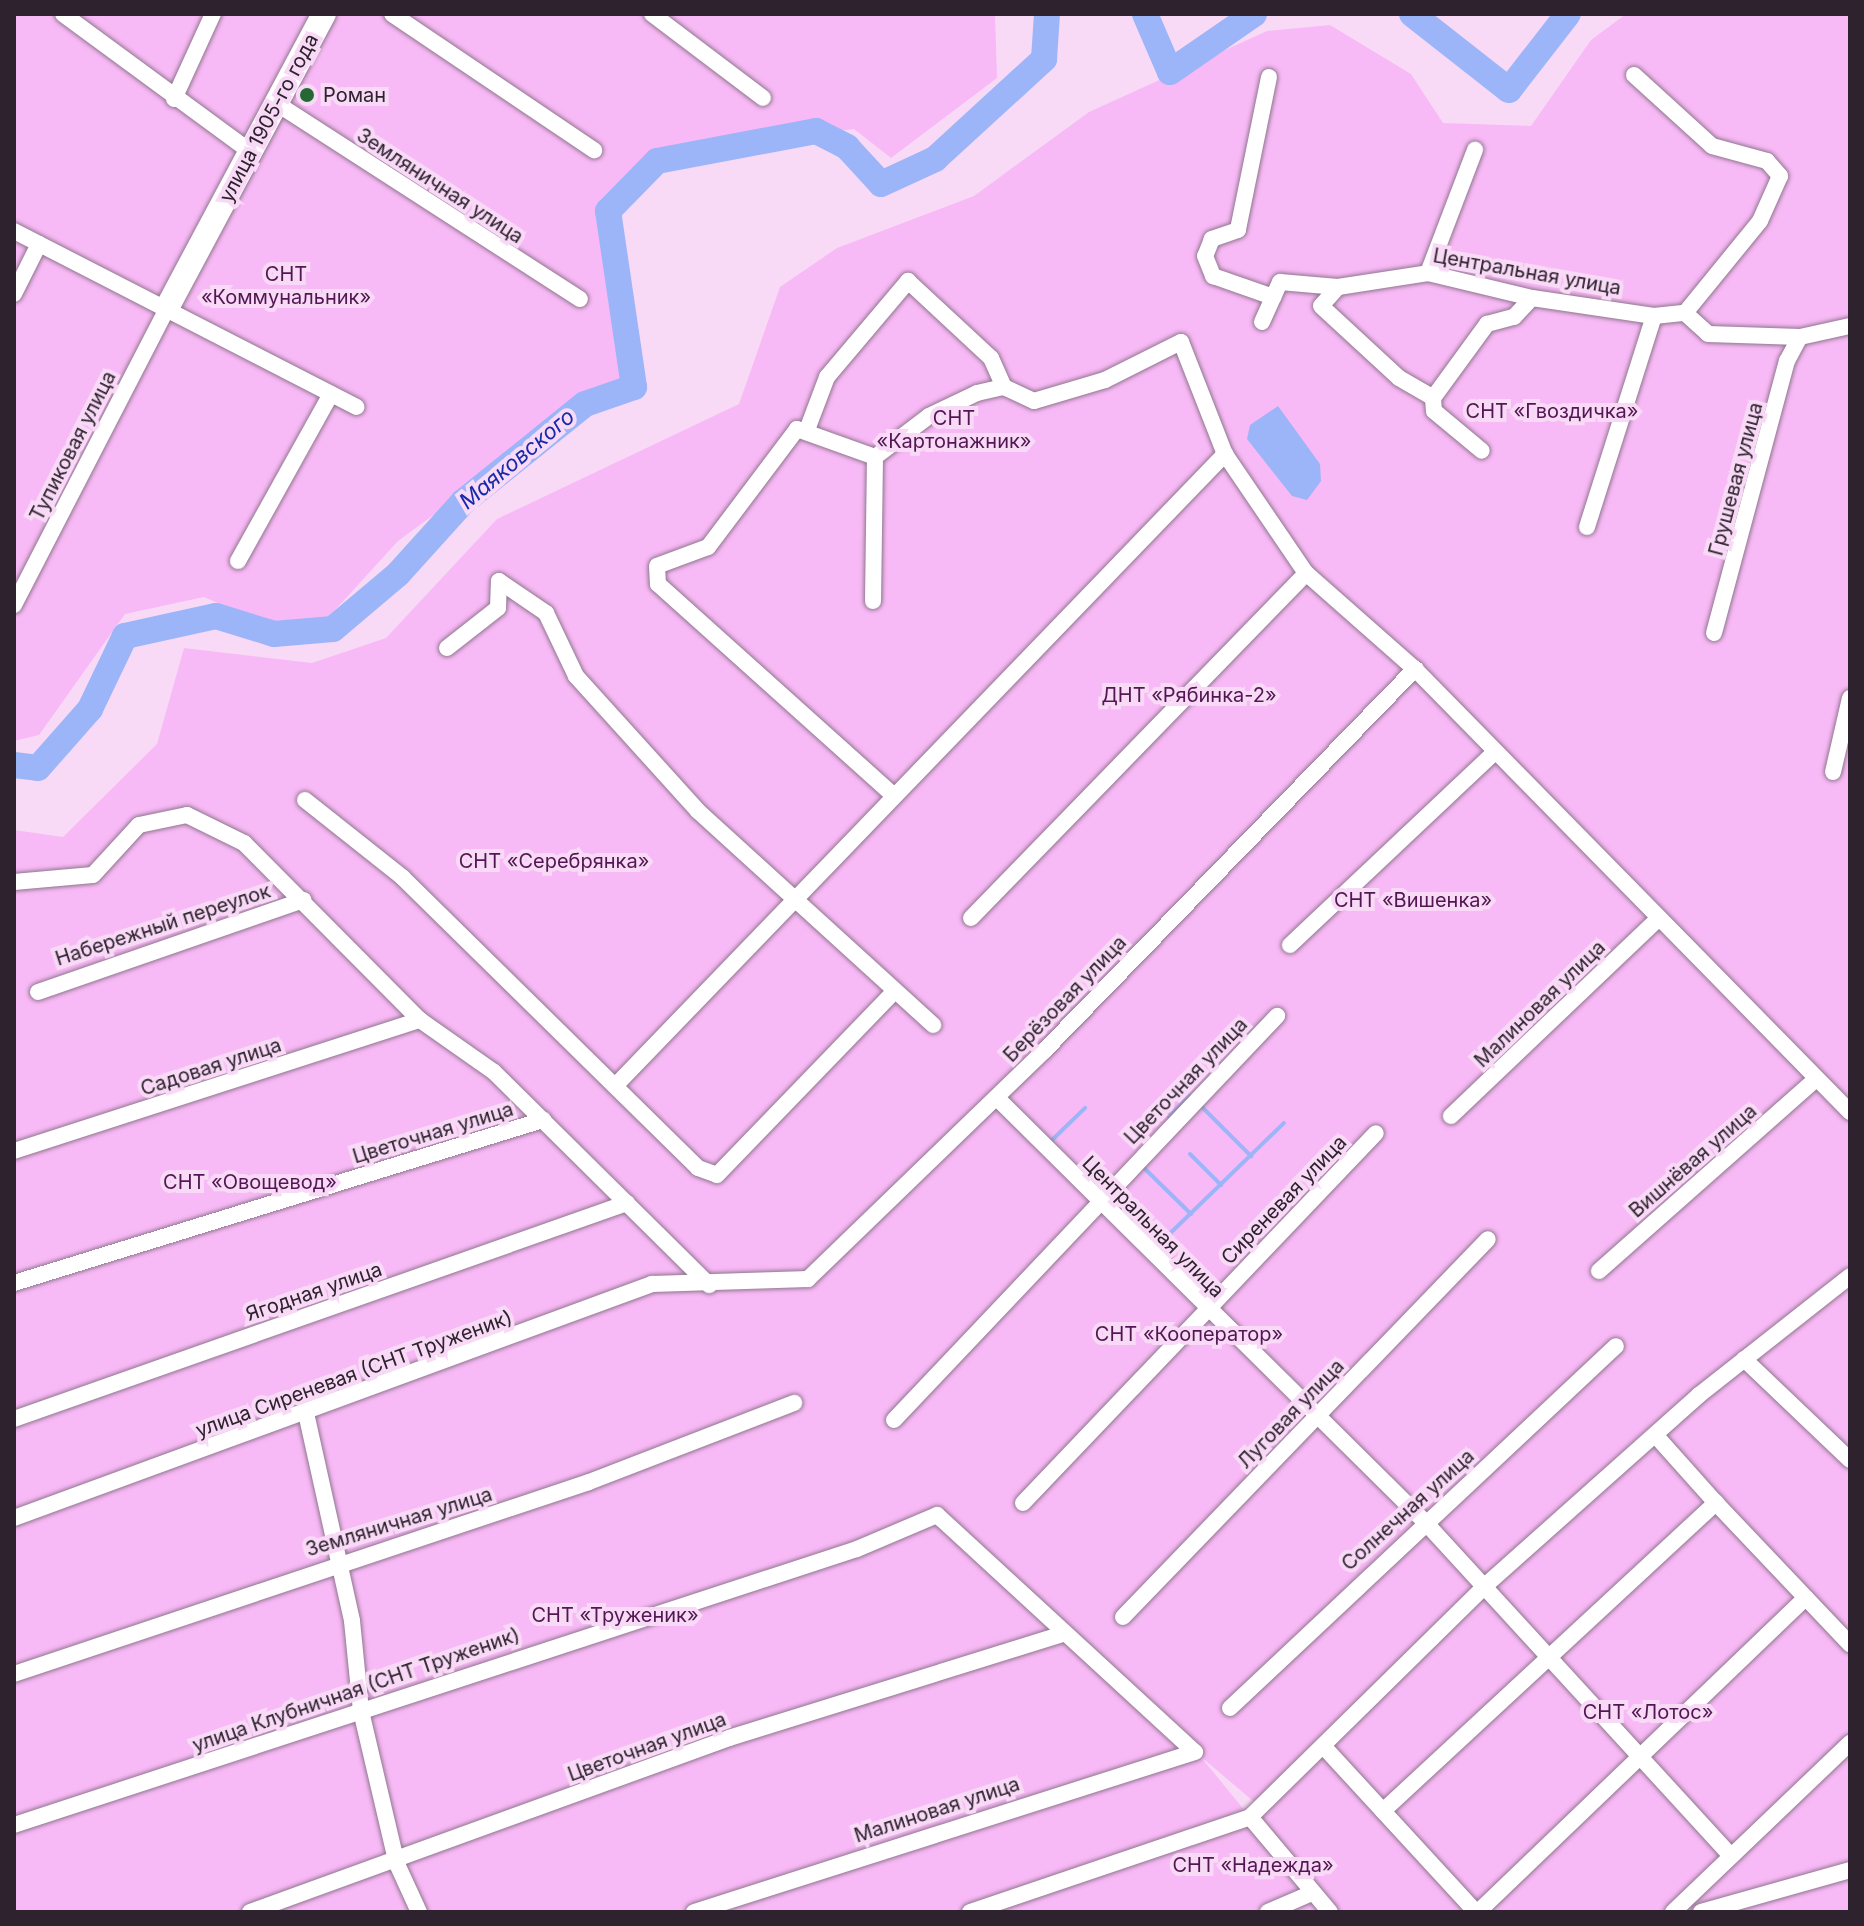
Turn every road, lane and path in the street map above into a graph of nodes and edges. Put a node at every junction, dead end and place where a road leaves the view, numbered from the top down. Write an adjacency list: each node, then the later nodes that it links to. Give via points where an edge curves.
1 (213, 14): 9 (street)
2 (324, 14): 10 (street, улица 1905-го года)
3 (392, 14): 11 (street)
4 (652, 14): 8 (street)
5 (67, 15): 9 (street)
6 (1634, 75): 23 (street, via 1712,146 1767,161 1780,176 1760,221)
7 (1269, 77): 19 (street, via 1238,230 1212,239 1205,256 1213,276)
8 (763, 98)
9 (174, 99): 13 (street)
10 (279, 105): 13 (street, улица 1905-го года); 21 (street, Земляничная улица)
11 (594, 150)
12 (1475, 150): 16 (street)
13 (251, 152): 22 (street, улица 1905-го года)
14 (14, 231): 15 (street)
15 (39, 244): 18 (street); 22 (street)
16 (1428, 273): 17 (street, Центральная улица); 20 (street, Центральная улица)
17 (1338, 287): 19 (street, Центральная улица, via 1280,282); 30 (street, via 1321,306 1399,378)
18 (14, 294)
19 (1273, 297): 25 (street)
20 (1532, 298): 24 (street, Центральная улица); 30 (street, via 1514,317 1487,324)
21 (580, 299)
22 (168, 306): 29 (street); 40 (street, Тупиковая улица)
23 (1685, 313): 24 (street, Центральная улица); 27 (street, via 1708,334)
24 (1654, 316): 36 (street)
25 (1262, 322)
26 (1850, 326): 27 (street)
27 (1800, 337): 41 (street, Грушевая улица, via 1787,361)
28 (1004, 387): 32 (street, via 991,358 908,281 827,377); 34 (street, via 1034,401 1105,380 1181,342); 35 (street, via 929,416)
29 (331, 394): 31 (street); 37 (street)
30 (1433, 398): 33 (street, via 1434,411)
31 (356, 407)
32 (807, 430): 35 (street); 47 (street, via 797,429 777,447 708,547 657,566 658,584)
33 (1482, 451)
34 (1225, 454): 38 (street); 47 (street)
35 (875, 457): 39 (street)
36 (1587, 527)
37 (238, 561)
38 (1306, 573): 43 (street); 52 (street)
39 (873, 601)
40 (14, 605)
41 (1714, 633)
42 (447, 648): 51 (street, via 498,608 499,581 546,613 576,676 698,811)
43 (1415, 669): 45 (street); 62 (street, Берёзовая улица)
44 (1850, 698): 46 (street)
45 (1494, 753): 53 (street); 54 (street)
46 (1833, 772)
47 (894, 796): 51 (street)
48 (305, 800): 61 (street, via 402,877)
49 (14, 882): 50 (street, via 93,875 139,825 187,815 244,843)
50 (303, 900): 55 (street, Набережный переулок); 58 (street)
51 (793, 902): 56 (street); 61 (street)
52 (971, 918)
53 (1657, 920): 60 (street); 64 (street, Малиновая улица)
54 (1290, 945)
55 (38, 992)
56 (892, 994): 59 (street); 61 (street, via 717,1175 698,1168)
57 (1277, 1016): 68 (street, Цветочная улица)
58 (420, 1020): 65 (street, via 494,1072); 67 (street, Садовая улица)
59 (933, 1025)
60 (1814, 1081): 63 (street); 71 (street, Вишнёвая улица)
61 (617, 1084)
62 (997, 1098): 68 (street, Центральная улица); 74 (street, Берёзовая улица, via 808,1279 737,1277)
63 (1850, 1112)
64 (1451, 1116)
65 (543, 1120): 69 (street); 73 (street, Цветочная улица)
66 (1376, 1133): 75 (street, Сиреневая улица)
67 (14, 1151)
68 (1098, 1200): 75 (street, Центральная улица); 82 (street, Цветочная улица)
69 (627, 1203): 74 (street); 81 (street, Ягодная улица)
70 (1488, 1239): 80 (street, Луговая улица)
71 (1599, 1271)
72 (1850, 1276): 77 (street)
73 (14, 1283)
74 (709, 1285): 79 (street, улица Сиреневая (СНТ Труженик), via 652,1284)
75 (1208, 1310): 80 (street, Центральная улица); 85 (street, Сиреневая улица)
76 (1616, 1346): 88 (street, Солнечная улица)
77 (1744, 1359): 83 (street); 84 (street)
78 (794, 1403): 89 (street, Земляничная улица, via 575,1487)
79 (306, 1413): 87 (street, улица Сиреневая (СНТ Труженик)); 89 (street)
80 (1316, 1416): 88 (street, Центральная улица); 92 (street, Луговая улица)
81 (14, 1419)
82 (894, 1420)
83 (1656, 1436): 86 (street); 90 (street)
84 (1850, 1460)
85 (1023, 1503)
86 (1716, 1503): 91 (street); 95 (street)
87 (14, 1518)
88 (1425, 1522): 90 (street, Центральная улица); 97 (street, Солнечная улица)
89 (339, 1560): 96 (street, Земляничная улица); 98 (street)
90 (1486, 1585): 95 (street, Центральная улица); 100 (street)
91 (1806, 1598): 94 (street); 101 (street)
92 (1123, 1617)
93 (1063, 1634): 98 (street, улица Клубничная (СНТ Труженик), via 937,1515 857,1549); 106 (street, Цветочная улица, via 729,1738); 111 (street, Малиновая улица, via 1195,1752)
94 (1850, 1644)
95 (1549, 1657): 101 (street, Центральная улица); 102 (street)
96 (14, 1674)
97 (1230, 1708)
98 (361, 1711): 104 (street, улица Клубничная (СНТ Труженик)); 106 (street)
99 (1850, 1743): 105 (street)
100 (1325, 1748): 102 (street); 103 (street)
101 (1642, 1755): 105 (street, Центральная улица); 115 (street)
102 (1383, 1811): 115 (street)
103 (1250, 1817): 108 (street); 112 (street)
104 (14, 1825)
105 (1731, 1856): 116 (street)
106 (397, 1864): 109 (street, Цветочная улица); 110 (street)
107 (1850, 1870): 117 (street)
108 (1312, 1893): 113 (street); 114 (street)
109 (250, 1912)
110 (419, 1912)
111 (694, 1912)
112 (970, 1912)
113 (1268, 1912)
114 (1330, 1912)
115 (1477, 1912)
116 (1673, 1912)
117 (1701, 1912)

